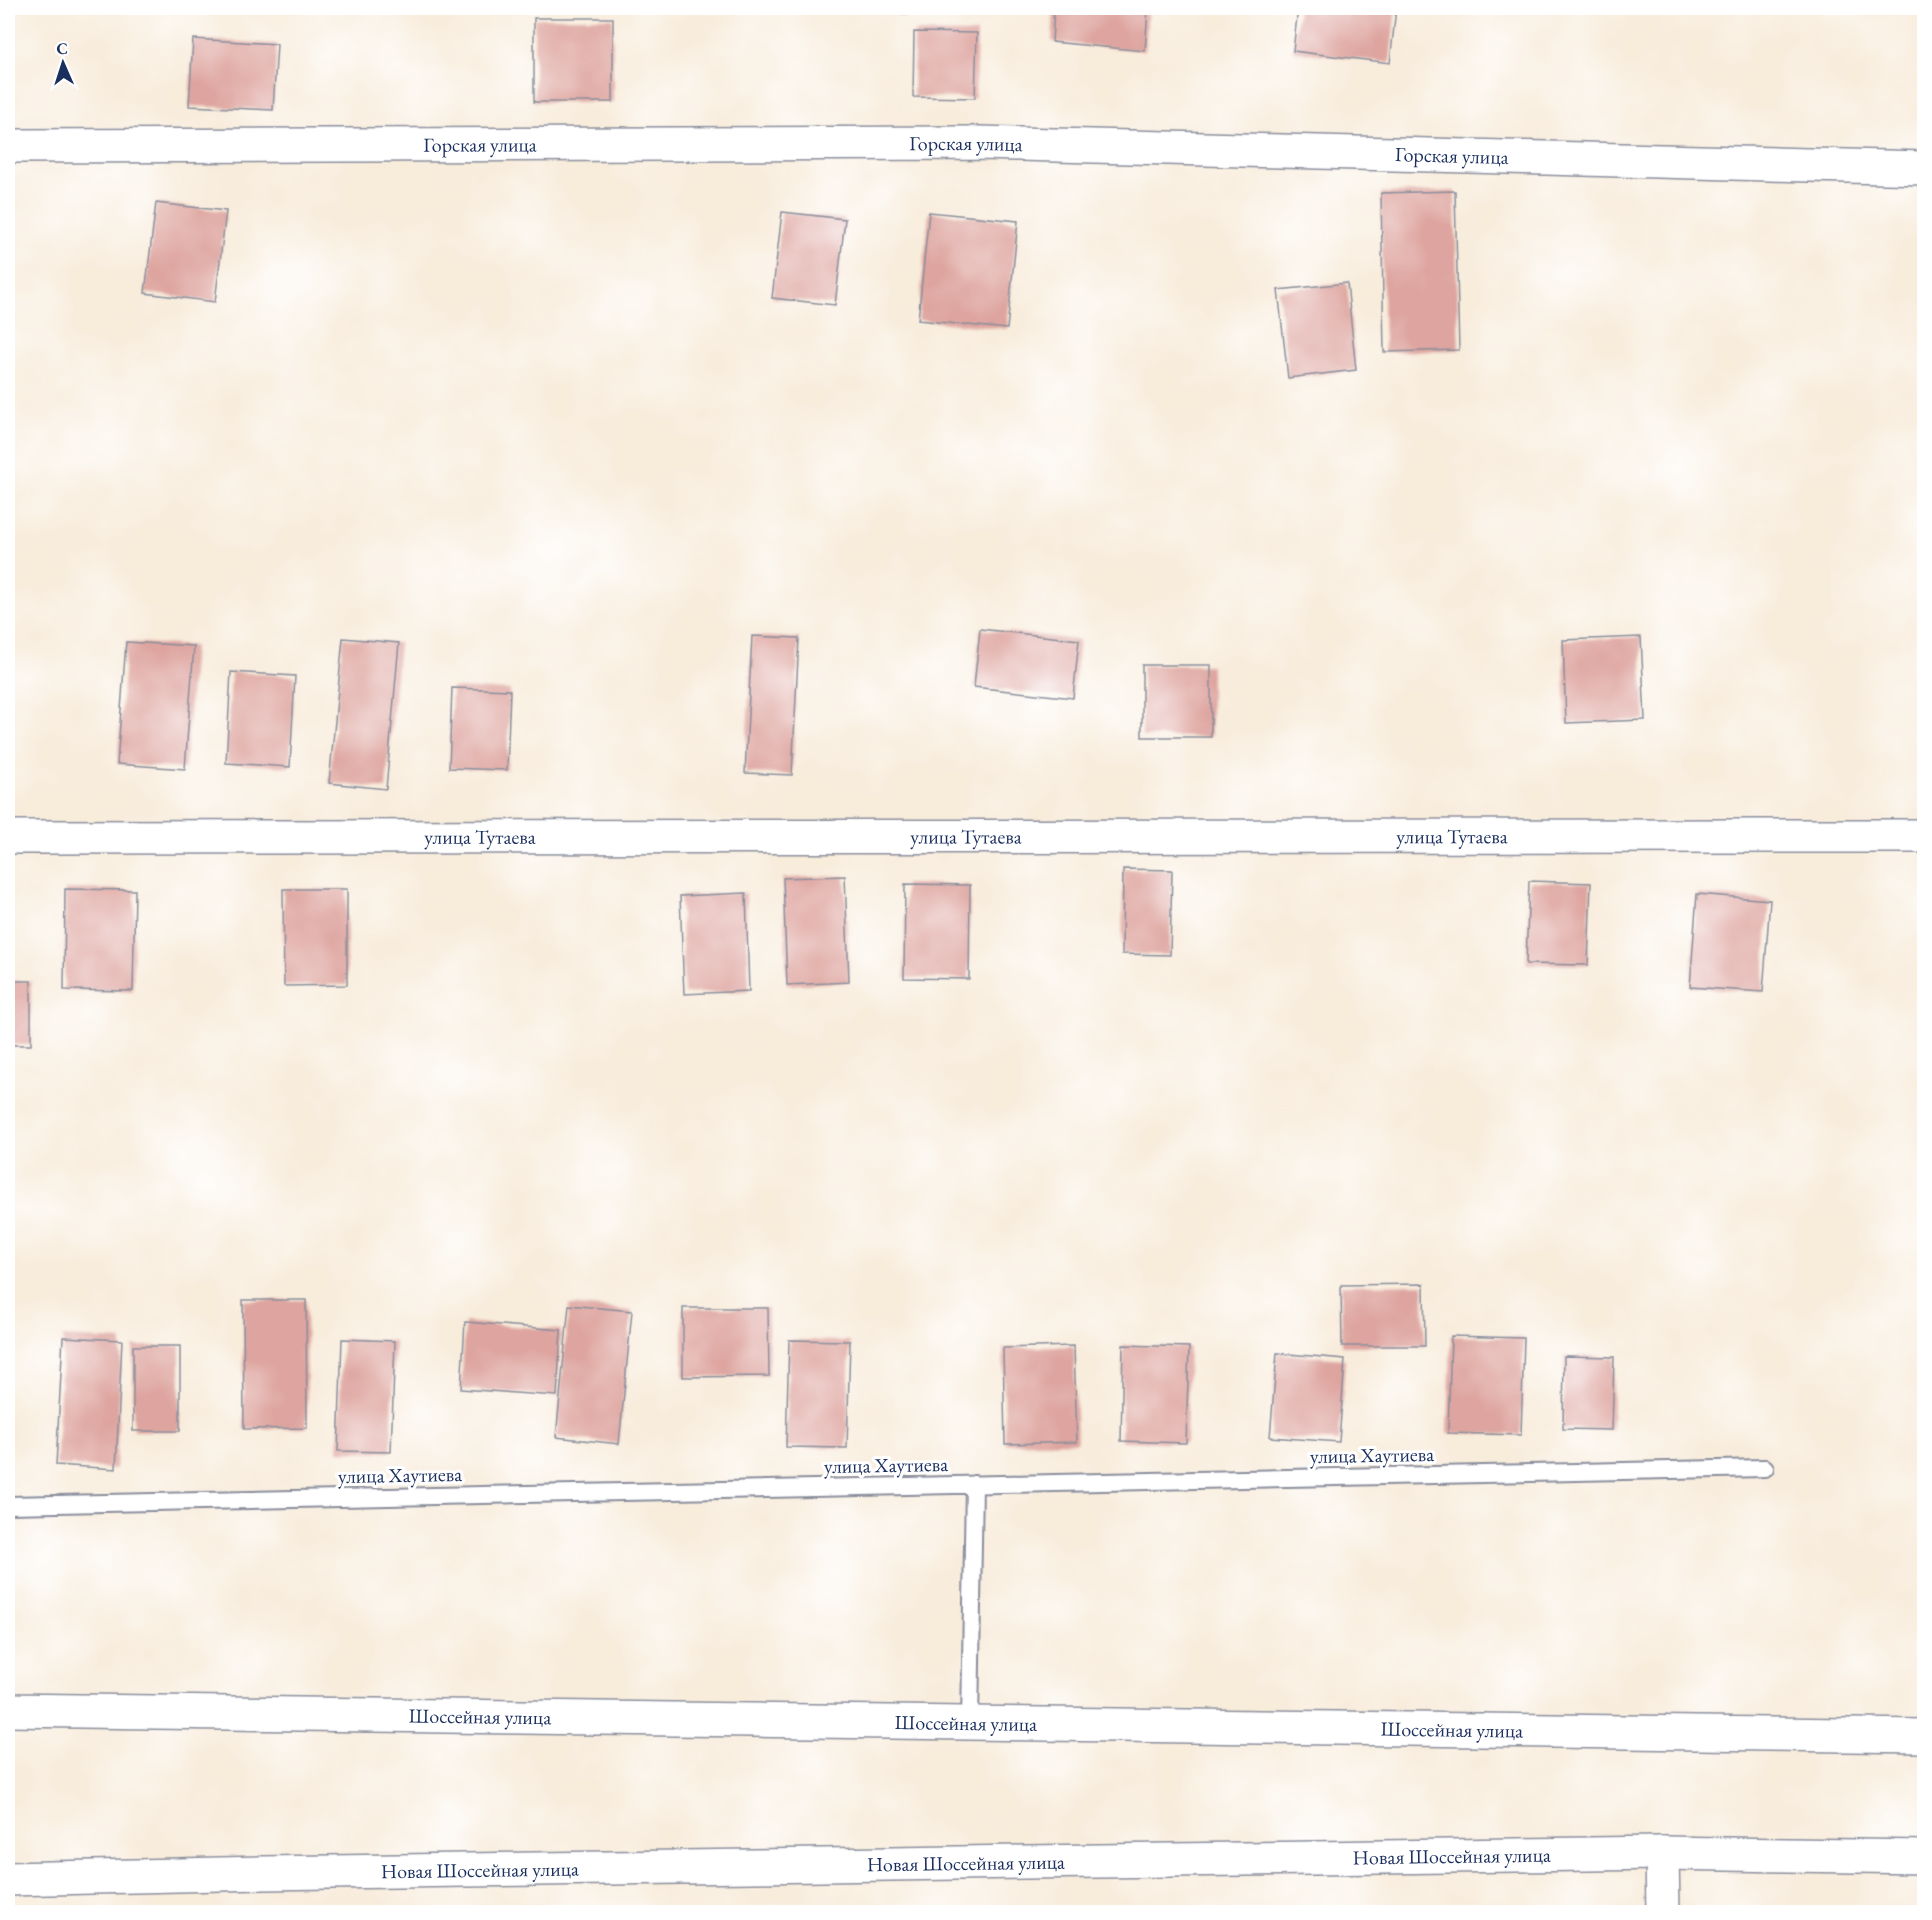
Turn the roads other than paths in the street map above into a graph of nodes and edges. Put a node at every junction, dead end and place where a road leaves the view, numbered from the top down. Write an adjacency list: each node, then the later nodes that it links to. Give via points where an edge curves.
1 (8, 146): 2 (street, Горская улица, via 980,143)
2 (1924, 168)
3 (1924, 836): 4 (street, улица Тутаева)
4 (8, 837)
5 (1765, 1468): 6 (lane, улица Хаутиева)
6 (974, 1484): 7 (lane, улица Хаутиева); 9 (lane)
7 (8, 1504)
8 (8, 1710): 9 (street, Шоссейная улица)
9 (970, 1723): 10 (street, Шоссейная улица)
10 (1924, 1736)
11 (1662, 1853): 12 (street, Новая Шоссейная улица); 13 (street, Новая Шоссейная улица); 14 (street)
12 (1924, 1857)
13 (8, 1880)
14 (1663, 1912)

